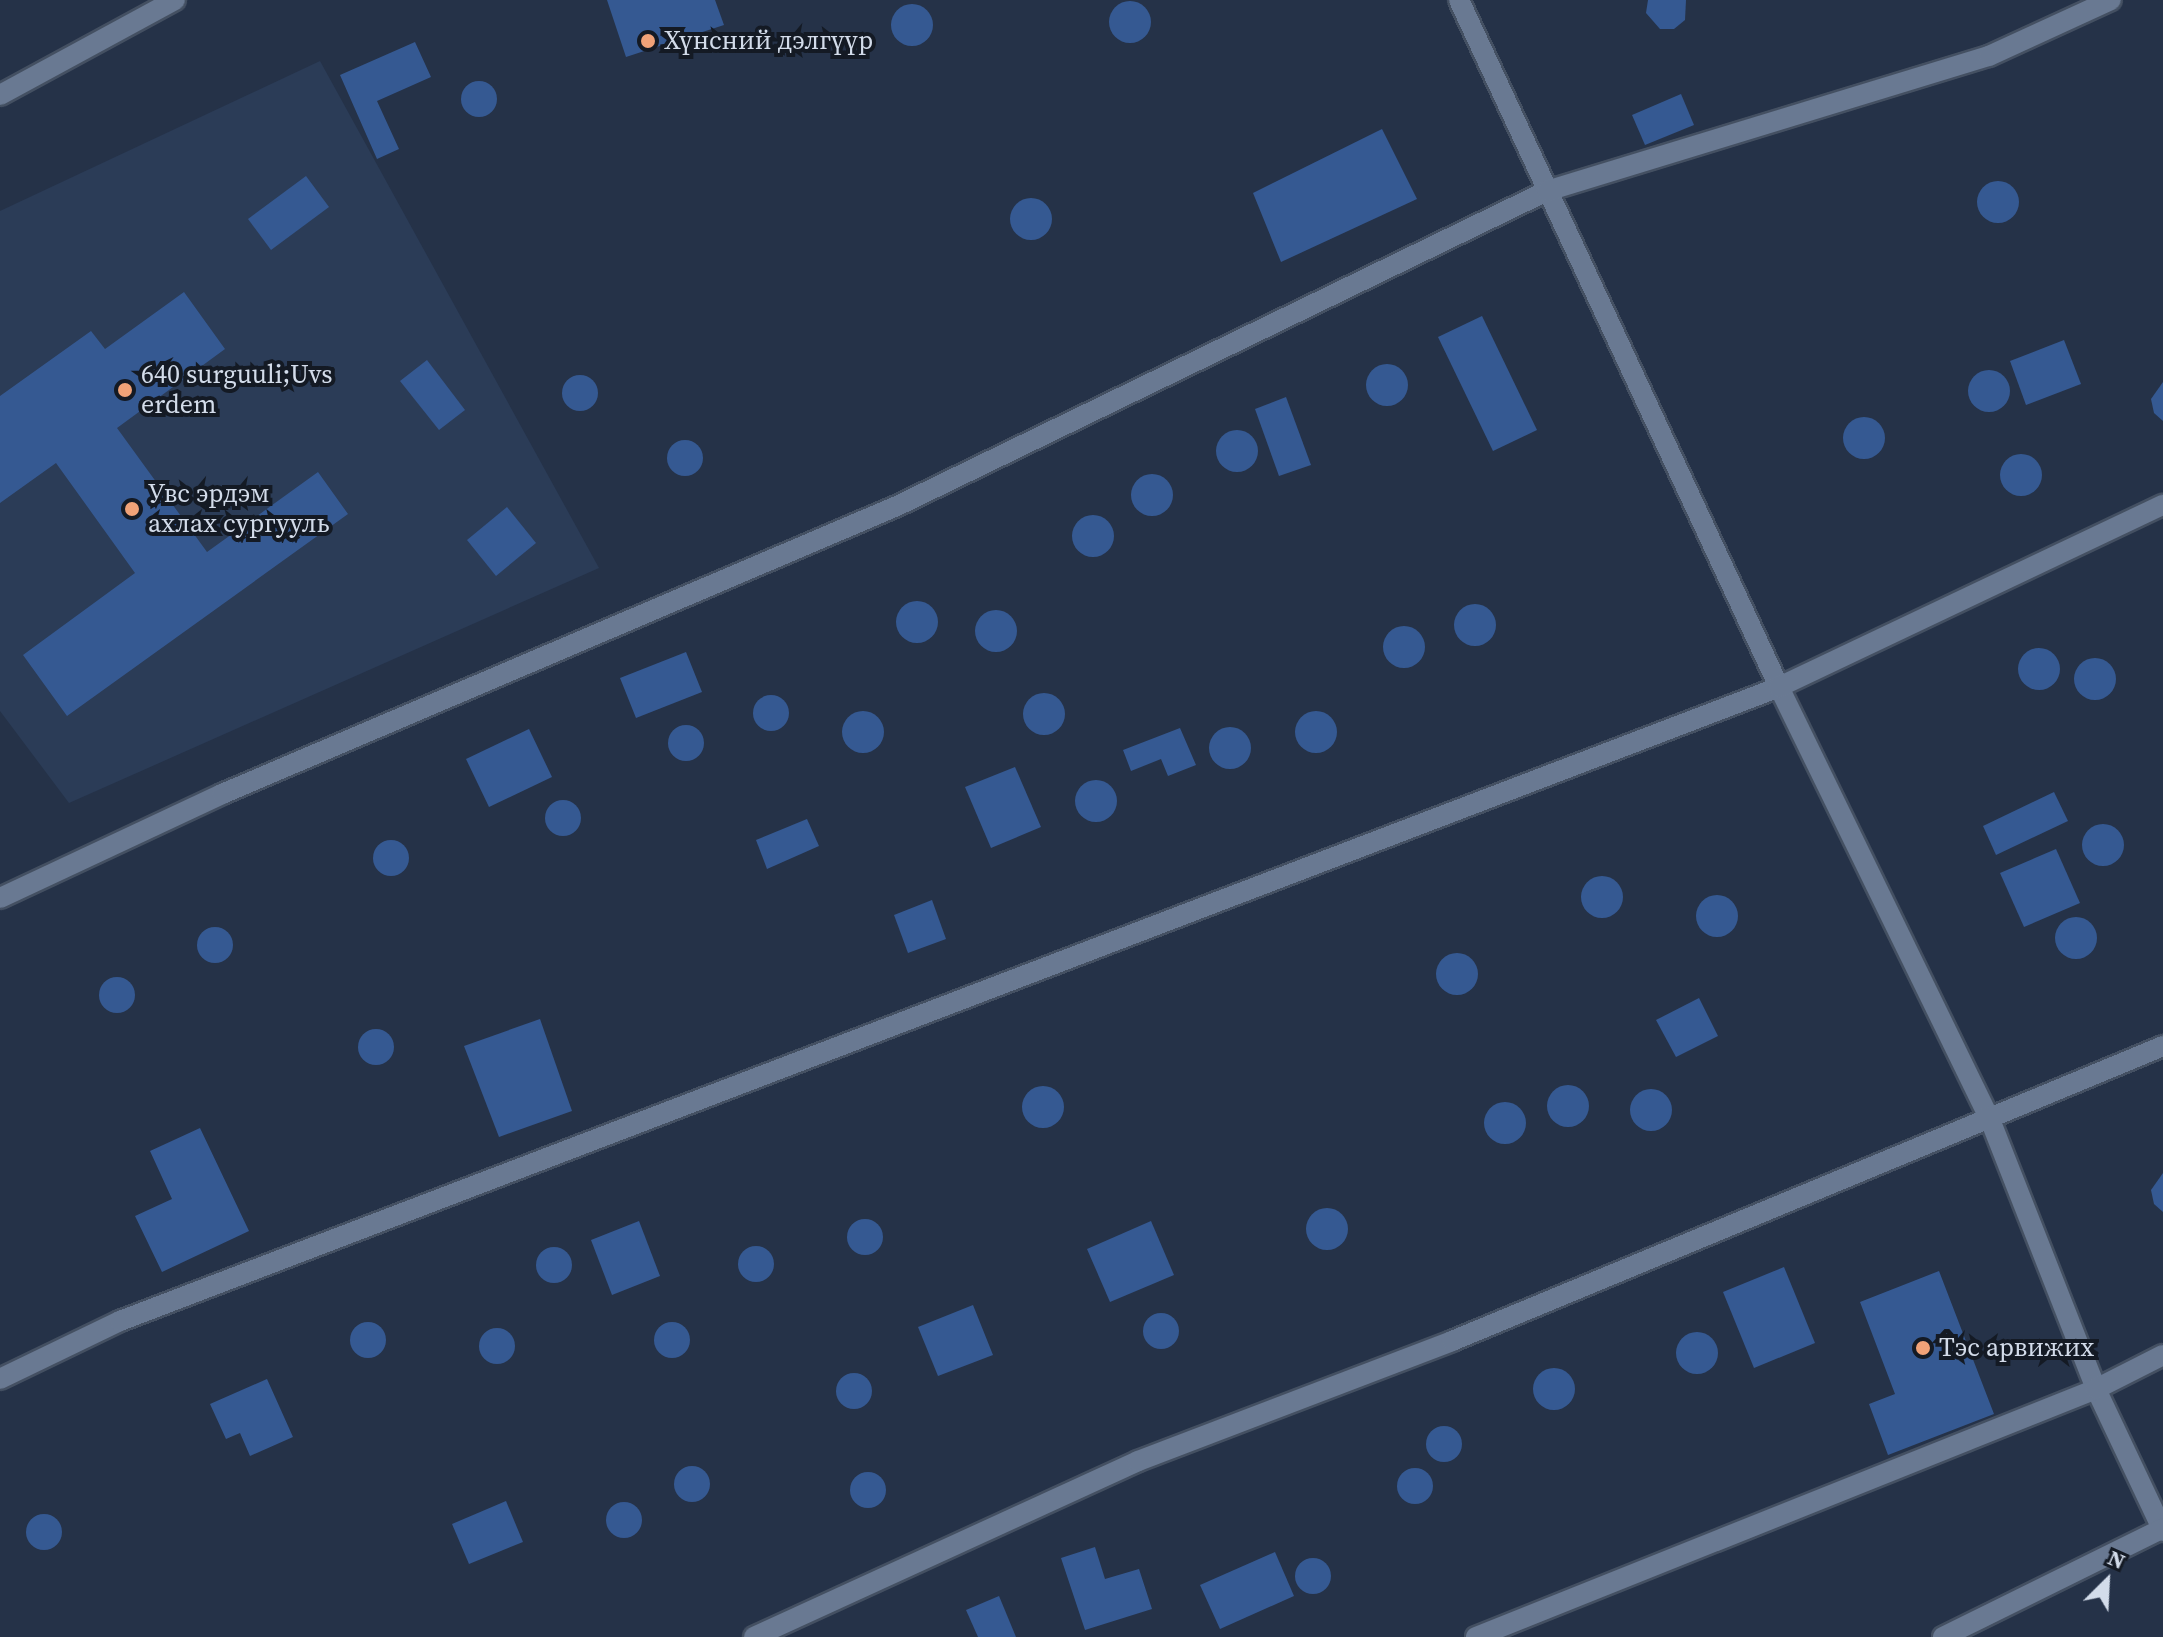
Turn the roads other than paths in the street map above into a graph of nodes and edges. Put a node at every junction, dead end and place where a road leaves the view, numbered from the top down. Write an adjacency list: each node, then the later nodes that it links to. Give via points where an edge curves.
1 (175, 0): 4 (street)
2 (1459, 0): 5 (street)
3 (2111, 0): 5 (street, via 1989,56)
4 (0, 95)
5 (1547, 191): 7 (street); 8 (street, via 897,506 222,794)
6 (2163, 505): 7 (street)
7 (1779, 687): 10 (street); 12 (street, via 120,1321)
8 (0, 898)
9 (2163, 1046): 10 (street)
10 (1989, 1117): 13 (street); 15 (street, via 1452,1341 1138,1461)
11 (2163, 1355): 13 (street)
12 (0, 1379)
13 (2096, 1389): 14 (street); 16 (street)
14 (2163, 1530): 17 (street)
15 (754, 1637)
16 (1476, 1637)
17 (1943, 1637)

